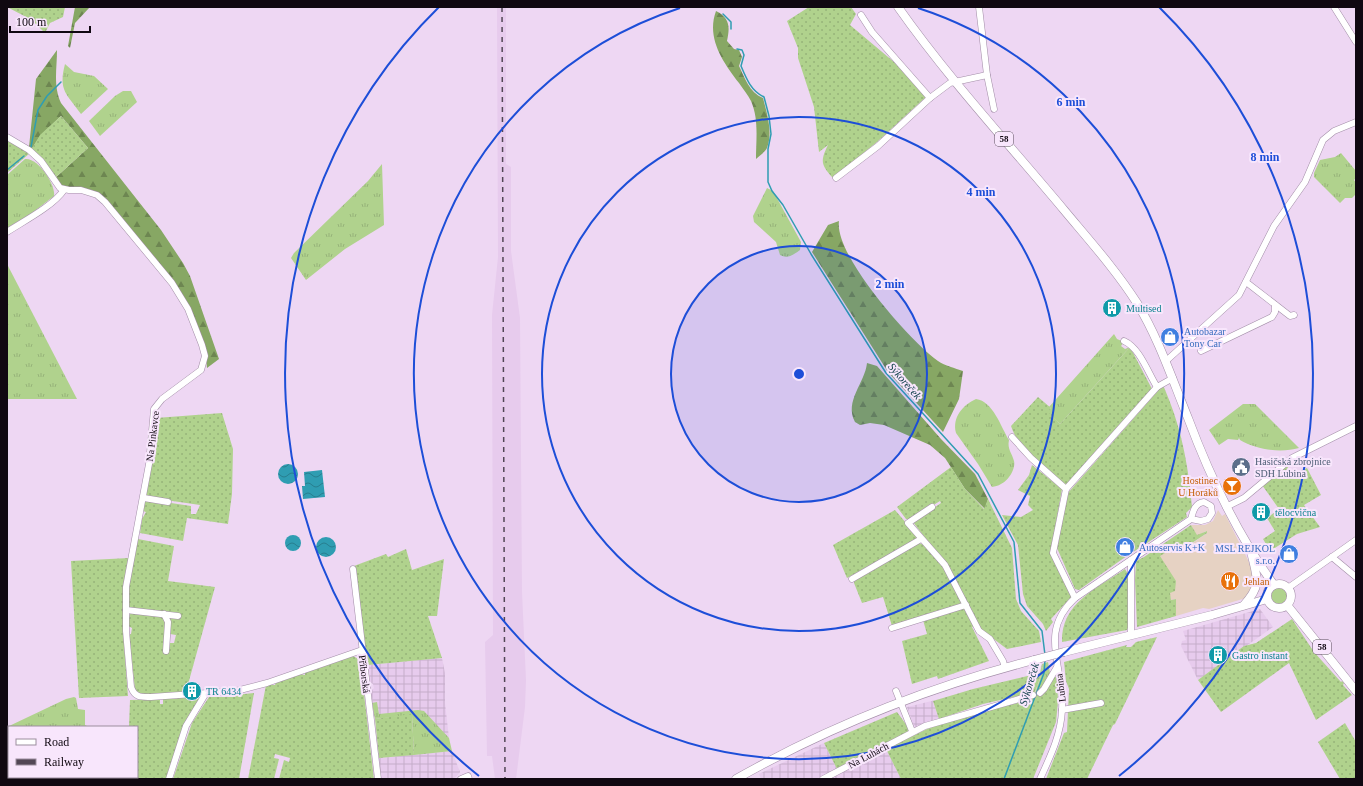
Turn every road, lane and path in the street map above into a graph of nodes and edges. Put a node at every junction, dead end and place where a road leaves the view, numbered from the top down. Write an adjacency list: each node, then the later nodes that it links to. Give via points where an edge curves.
1 (898, 7): 7 (main road, 58)
2 (979, 7): 6 (street)
3 (1334, 7): 5 (street)
4 (861, 15): 8 (street, via 872,32)
5 (1356, 42)
6 (986, 75): 7 (street); 9 (street)
7 (956, 82): 8 (street, via 950,82); 20 (main road, 58, via 1124,284)
8 (930, 98): 12 (street, via 878,146)
9 (994, 109)
10 (1356, 122): 15 (street, via 1334,131 1323,140 1304,182 1274,226)
11 (7, 137): 13 (street, via 29,150 41,162 56,185)
12 (836, 178)
13 (64, 190): 14 (street, via 49,204); 26 (street, Na Pinkavce, via 88,191 105,202 172,283 188,309 204,352 201,370 162,399 154,409 152,449)
14 (7, 232)
15 (1246, 282): 16 (street); 20 (street, via 1239,295)
16 (1275, 305): 17 (street, via 1290,316); 19 (street, via 1272,317)
17 (1294, 315)
18 (1124, 341): 22 (street, via 1135,350)
19 (1201, 351)
20 (1166, 361): 21 (main road, 58)
21 (1173, 378): 22 (street); 29 (main road, 58)
22 (1156, 387): 25 (street)
23 (1356, 426): 29 (street, via 1292,458 1244,498)
24 (1012, 437): 25 (street)
25 (1066, 489): 41 (street, via 1053,553)
26 (144, 498): 27 (street); 46 (street, Na Pinkavce, via 127,580)
27 (168, 502)
28 (932, 507): 31 (street, via 908,523)
29 (1226, 507): 33 (main road, 58)
30 (1191, 519): 35 (street, Lubina)
31 (921, 538): 38 (street); 43 (street, via 945,566)
32 (1356, 540): 34 (street)
33 (1250, 550): 39 (main road, 58); 45 (main road, via 1258,582 1255,592)
34 (1332, 557): 37 (street); 40 (street)
35 (1131, 560): 41 (street, Lubina); 50 (street)
36 (353, 569): 51 (street, Příborská)
37 (1356, 577)
38 (852, 579)
39 (1274, 585): 40 (main road, via 1282,584); 42 (main road, via 1268,591)
40 (1288, 588): 44 (main road, via 1291,597)
41 (1075, 598): 53 (street, Lubina, via 1064,610 1055,628)
42 (1267, 599): 44 (main road, via 1275,607 1282,608); 45 (main road)
43 (966, 605): 49 (street); 54 (street, via 979,631 990,639)
44 (1287, 605): 56 (main road, 58)
45 (1243, 606): 50 (main road)
46 (126, 610): 47 (street); 57 (street, Na Pinkavce, via 131,687 134,694 138,697 151,697)
47 (164, 614): 48 (street); 52 (street, via 168,622)
48 (178, 616)
49 (892, 628)
50 (1131, 635): 54 (main road, bridge)
51 (362, 650): 57 (street, Na Pinkavce, via 267,683 236,691); 64 (street, Příborská)
52 (166, 651)
53 (1057, 667): 60 (street, Lubina, via 1062,689); 61 (street, Na Luhách, via 1044,689 1036,694)
54 (1005, 668): 58 (main road)
55 (896, 691): 58 (street)
56 (1356, 691)
57 (206, 693): 63 (street, via 186,726)
58 (900, 702): 61 (street); 66 (main road, via 805,742)
59 (1101, 703): 60 (street)
60 (1062, 710): 68 (street, Lubina, via 1058,736)
61 (912, 731): 67 (street, Na Luhách)
62 (468, 778): 65 (street)
63 (169, 779)
64 (378, 779)
65 (461, 779)
66 (736, 779)
67 (823, 779)
68 (1040, 779)

